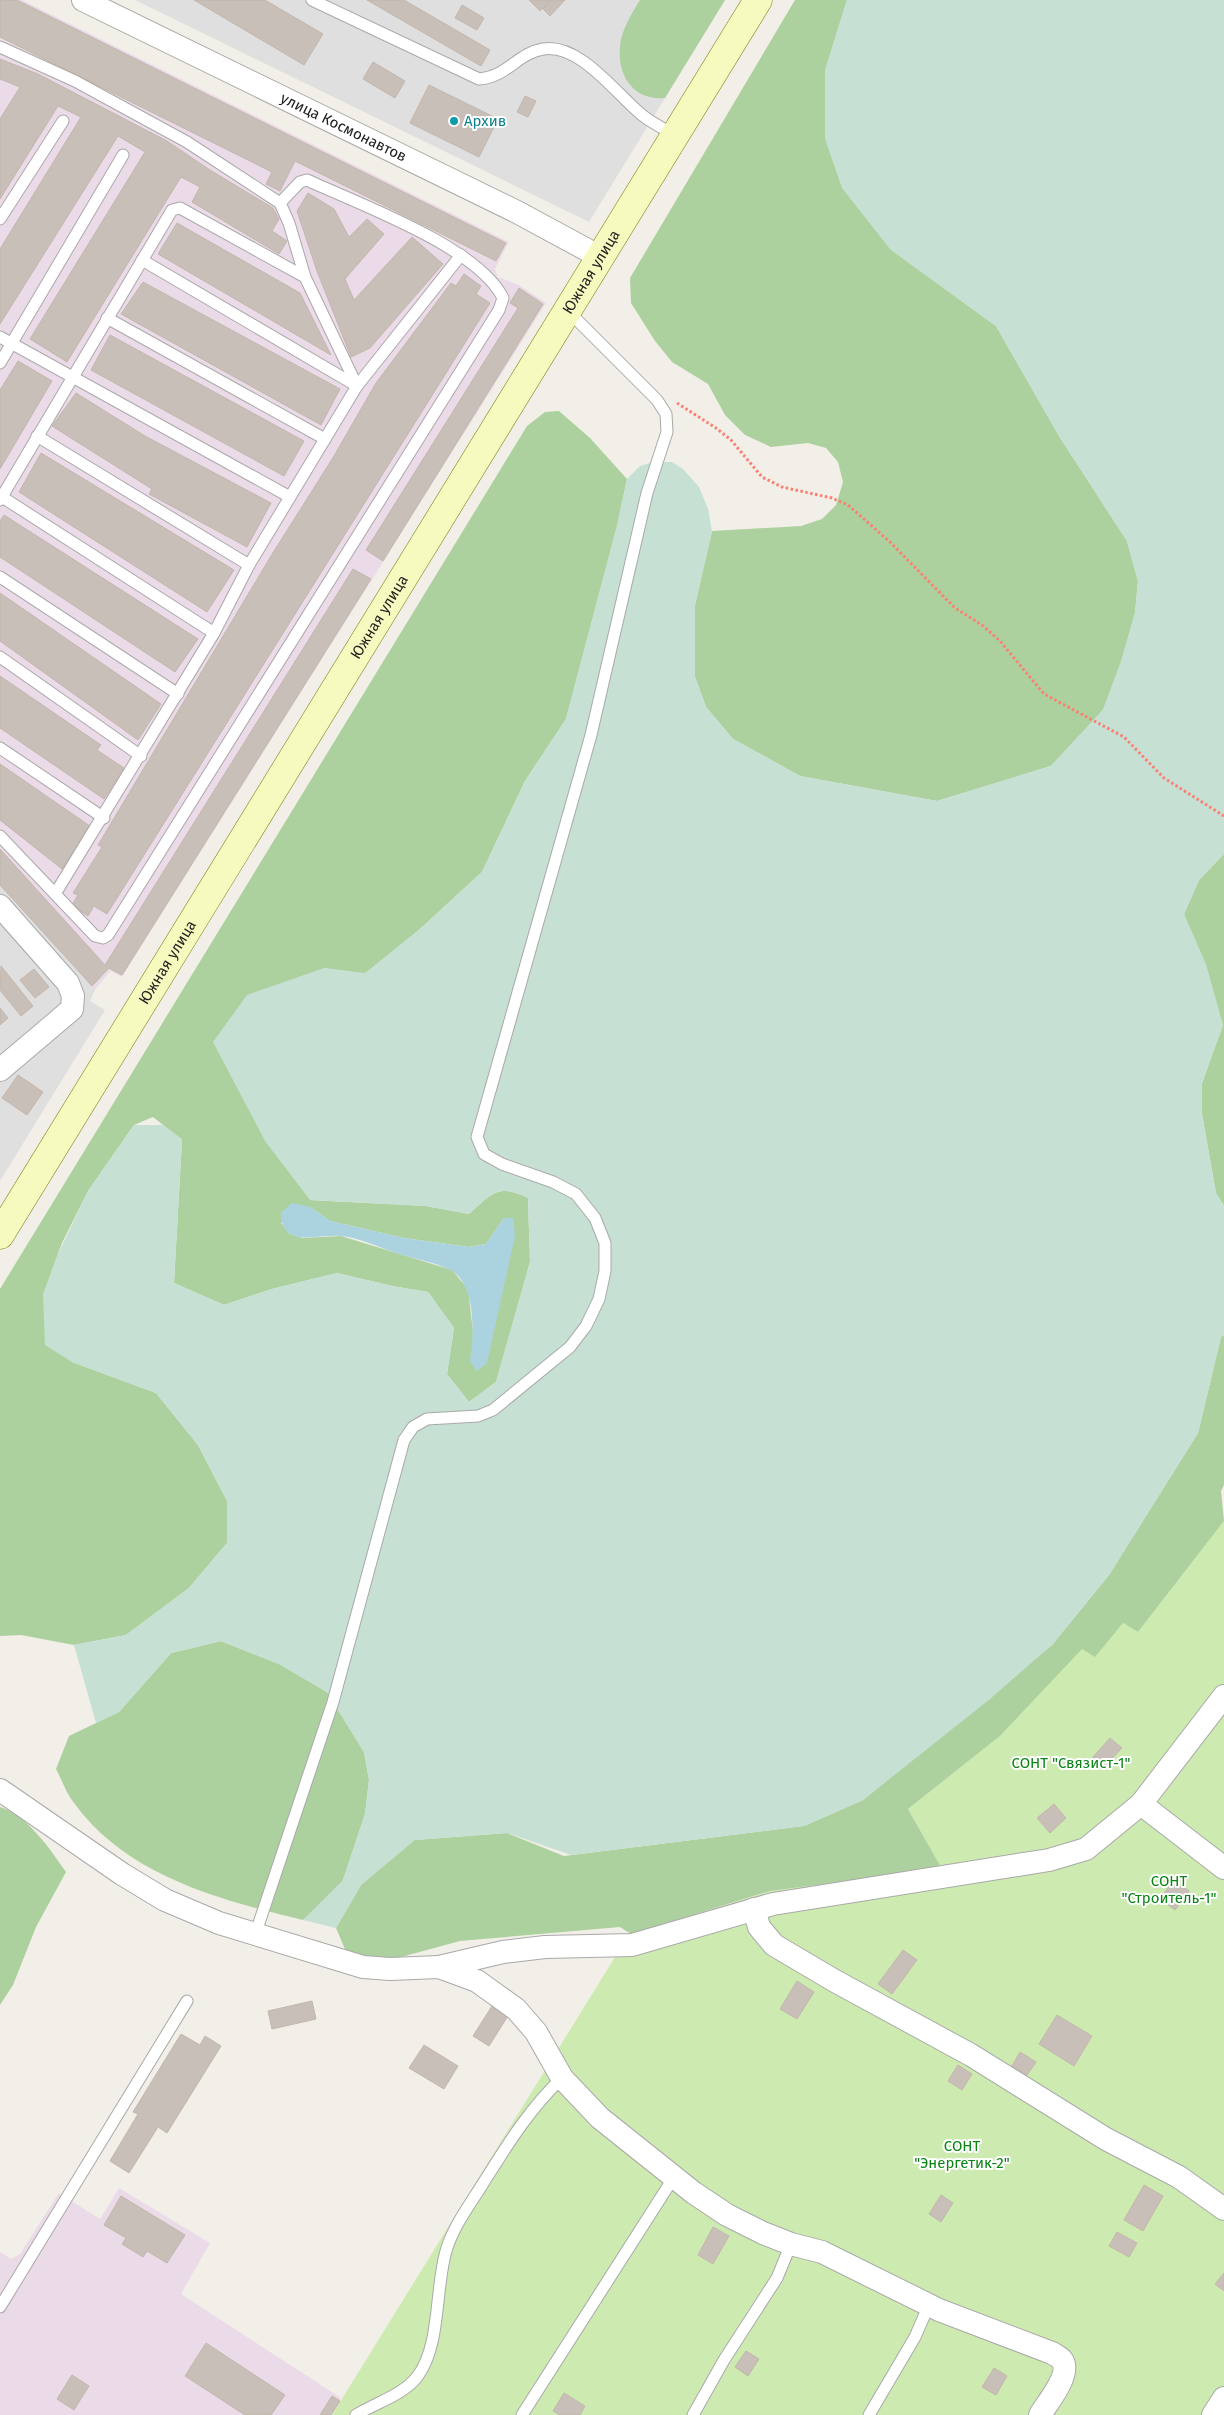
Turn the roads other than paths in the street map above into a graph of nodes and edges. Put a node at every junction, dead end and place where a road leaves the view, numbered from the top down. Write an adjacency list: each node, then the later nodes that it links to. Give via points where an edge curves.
1 (83, 0): 11 (street, улица Космонавтов, via 517,212)
2 (312, 0): 6 (lane, via 479,79 492,78 528,54 542,49 568,52 592,69 643,116)
3 (758, 0): 6 (main road, Южная улица)
4 (0, 47): 8 (lane, via 75,82 187,142)
5 (63, 121): 9 (lane)
6 (676, 135): 11 (main road, Южная улица)
7 (122, 155): 17 (lane)
8 (280, 203): 10 (lane, via 300,182 307,180 437,240); 13 (lane)
9 (0, 219)
10 (461, 255): 20 (lane); 34 (lane, via 498,288 503,298 499,310 108,935 103,938 95,936)
11 (602, 258): 14 (main road, Южная улица)
12 (142, 260): 13 (lane, via 172,210 180,208); 15 (lane); 20 (lane)
13 (305, 277): 20 (lane)
14 (568, 312): 37 (main road, Южная улица); 43 (lane, via 644,385 666,414 666,432 648,494 591,735 477,1137 484,1154 576,1194 596,1218 605,1243 605,1271 599,1299 586,1326 570,1347 493,1410 478,1416 428,1419 413,1427 404,1440 333,1702)
15 (107, 318): 19 (lane); 22 (lane)
16 (0, 337): 17 (lane)
17 (12, 343): 18 (lane); 19 (lane)
18 (0, 363)
19 (72, 377): 21 (lane); 23 (lane)
20 (357, 386): 22 (lane)
21 (37, 436): 24 (lane); 25 (lane)
22 (325, 439): 23 (lane)
23 (290, 497): 25 (lane)
24 (1, 499): 27 (lane)
25 (249, 565): 27 (lane)
26 (0, 577): 29 (lane)
27 (214, 633): 29 (lane)
28 (0, 657): 31 (lane)
29 (178, 694): 31 (lane)
30 (0, 748): 32 (lane)
31 (141, 756): 32 (lane)
32 (104, 818): 34 (lane)
33 (0, 836): 34 (lane)
34 (55, 894)
35 (0, 906): 36 (street, via 68,984 73,996 72,1009)
36 (0, 1070)
37 (0, 1235)
38 (1224, 1696): 40 (street)
39 (0, 1790): 43 (street, via 165,1900 219,1923)
40 (1141, 1804): 41 (street); 42 (street, via 1086,1849 1049,1860)
41 (1224, 1868)
42 (754, 1909): 44 (street, via 632,1944 503,1952); 48 (street, via 759,1927 774,1945 835,1982 971,2055 1106,2140 1179,2178)
43 (256, 1934): 44 (street, via 363,1967)
44 (439, 1967): 46 (street, via 477,1981 516,2009 536,2032)
45 (187, 2002): 51 (lane)
46 (562, 2078): 47 (street, via 600,2118); 53 (lane, via 544,2094 517,2129 452,2232 445,2253 431,2342 417,2377)
47 (674, 2177): 49 (street, via 727,2215); 54 (lane)
48 (1224, 2209)
49 (791, 2244): 50 (street, via 822,2252); 55 (lane, via 777,2278)
50 (929, 2305): 56 (lane, via 915,2337); 57 (street, via 1062,2359 1065,2368 1062,2379)
51 (0, 2307)
52 (1224, 2398): 58 (street)
53 (356, 2415)
54 (522, 2415)
55 (693, 2415)
56 (869, 2415)
57 (1040, 2415)
58 (1213, 2415)

